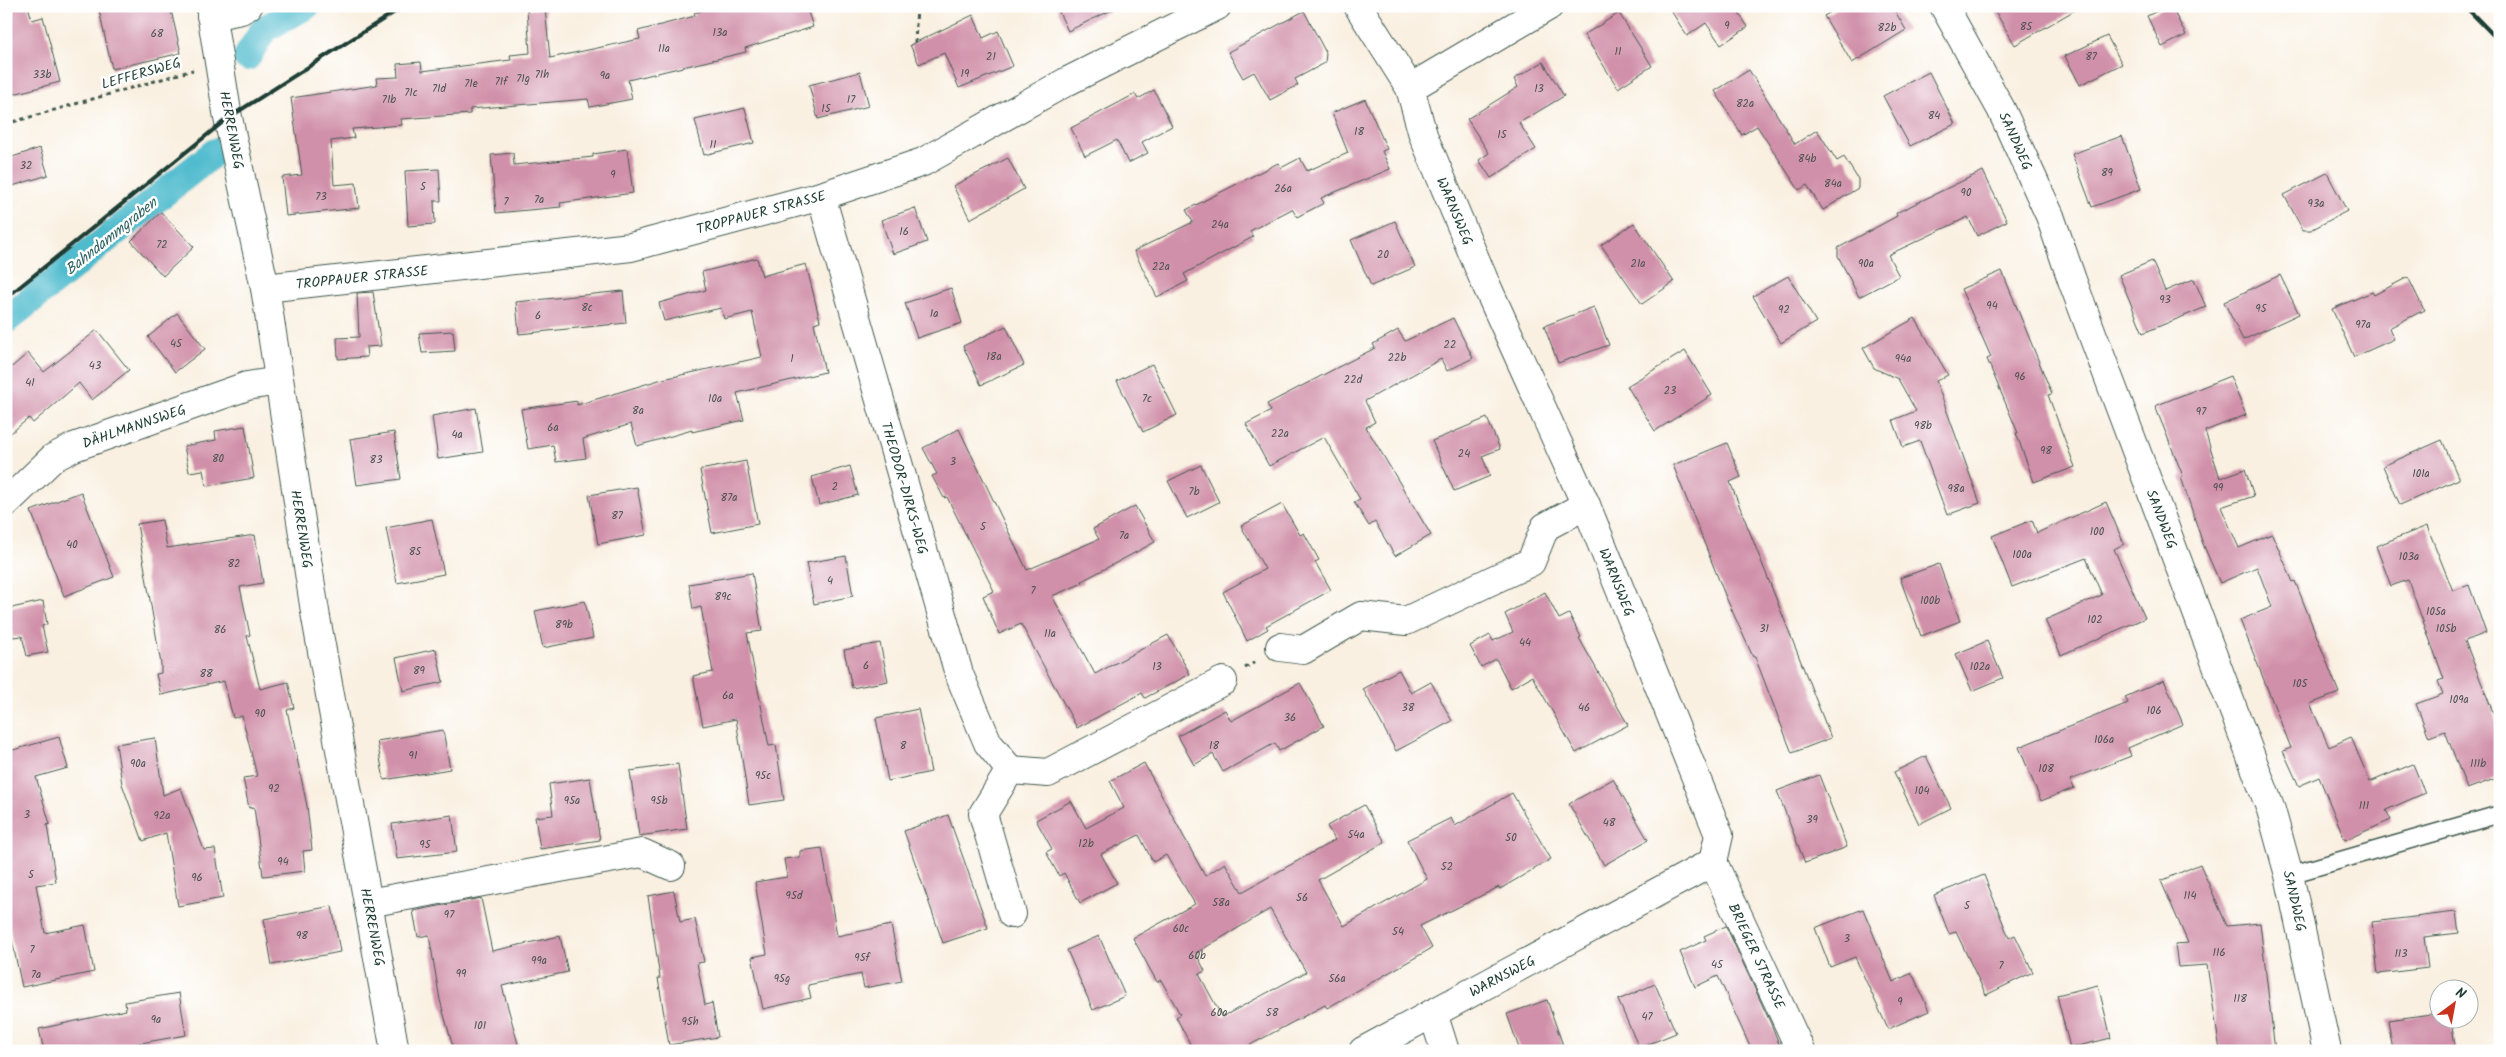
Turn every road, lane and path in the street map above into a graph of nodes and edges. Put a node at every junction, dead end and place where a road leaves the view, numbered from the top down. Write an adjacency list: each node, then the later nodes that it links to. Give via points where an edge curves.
1 (248, 6): 7 (street, via 241,10)
2 (917, 6): 8 (path)
3 (1217, 6): 12 (street, TROPPAUER STRASSE, via 1066,82 923,162)
4 (1358, 6): 10 (street)
5 (1549, 6): 10 (street)
6 (1944, 6): 23 (street, SANDWEG, via 2001,109 2050,216 2271,810)
7 (210, 11): 9 (street, HERRENWEG)
8 (915, 43)
9 (220, 63): 11 (path, LEFFERSWEG); 13 (street, HERRENWEG, via 228,118)
10 (1410, 88): 16 (street, WARNSWEG, via 1423,135 1480,271)
11 (6, 124)
12 (821, 196): 13 (street, TROPPAUER STRASSE, via 631,247); 19 (street, THEODOR-DIRKS-WEG, via 958,674 988,743)
13 (265, 288): 14 (street, HERRENWEG)
14 (278, 381): 15 (street, DÄHLMANNSWEG, via 247,386 74,447 53,458); 24 (street, HERRENWEG, via 316,618)
15 (6, 503)
16 (1586, 506): 17 (street, via 1545,527 1531,562 1406,621 1361,616 1303,650); 21 (street, WARNSWEG, via 1719,835)
17 (1280, 646): 18 (path)
18 (1223, 681): 19 (street, via 1048,773)
19 (1010, 770): 25 (street, via 983,814)
20 (2500, 814): 23 (lane)
21 (1713, 862): 26 (street, WARNSWEG); 30 (street, BRIEGER STRASSE)
22 (671, 866): 24 (street, via 642,853)
23 (2289, 875): 31 (street, SANDWEG)
24 (368, 903): 27 (street, HERRENWEG)
25 (1012, 914)
26 (1433, 1013): 28 (street, WARNSWEG); 29 (street)
27 (395, 1051)
28 (1363, 1051)
29 (1445, 1051)
30 (1801, 1051)
31 (2327, 1051)

